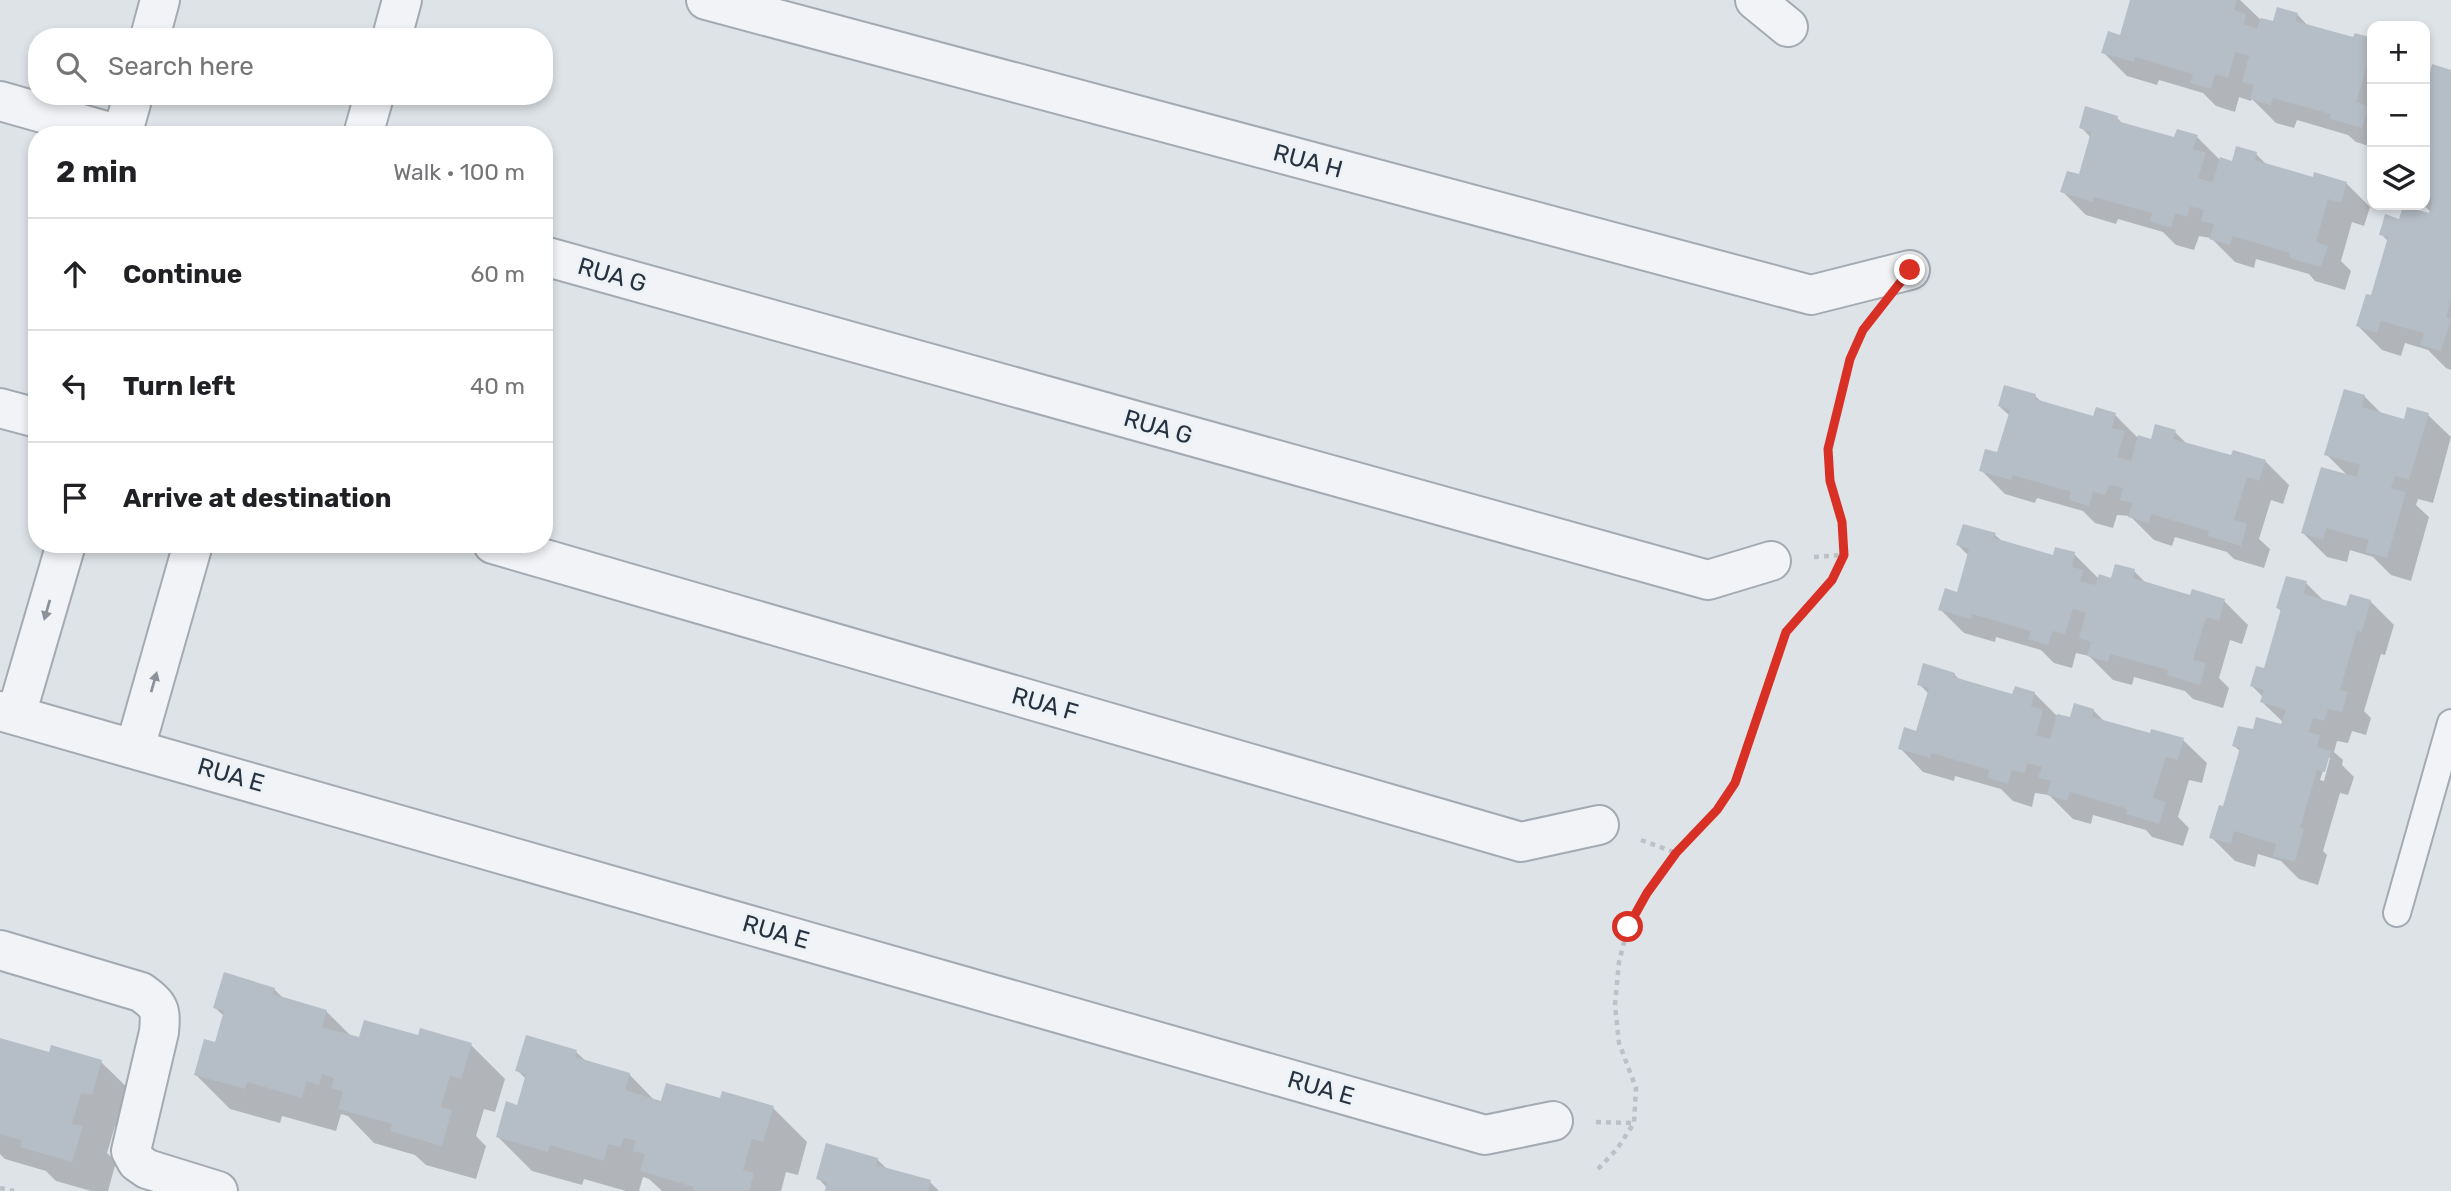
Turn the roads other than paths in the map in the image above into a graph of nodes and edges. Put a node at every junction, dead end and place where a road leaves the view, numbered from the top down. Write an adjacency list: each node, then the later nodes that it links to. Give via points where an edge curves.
1 (160, 0): 6 (street)
2 (402, 0): 7 (street)
3 (706, 0): 15 (street, RUA H, via 1811,295)
4 (1755, 0): 5 (street)
5 (1788, 27)
6 (152, 28)
7 (394, 28)
8 (0, 101): 11 (street)
9 (130, 105): 12 (street)
10 (371, 105): 13 (street)
11 (89, 126)
12 (124, 126)
13 (366, 126)
14 (553, 259): 21 (street, RUA G, via 1708,580)
15 (1910, 270)
16 (0, 408): 17 (street)
17 (28, 416)
18 (63, 553): 22 (street, one-way to 22)
19 (190, 553): 24 (street, one-way to 19)
20 (525, 553): 25 (street, RUA F, via 1521,842)
21 (1771, 561)
22 (8, 713): 24 (street, RUA E)
23 (2451, 723): 26 (lane)
24 (135, 748): 28 (street, RUA E, via 1485,1135)
25 (1599, 825)
26 (2397, 913)
27 (0, 950): 29 (street, via 141,992 156,1003 159,1032 131,1151 147,1169)
28 (1553, 1121)
29 (219, 1191)

